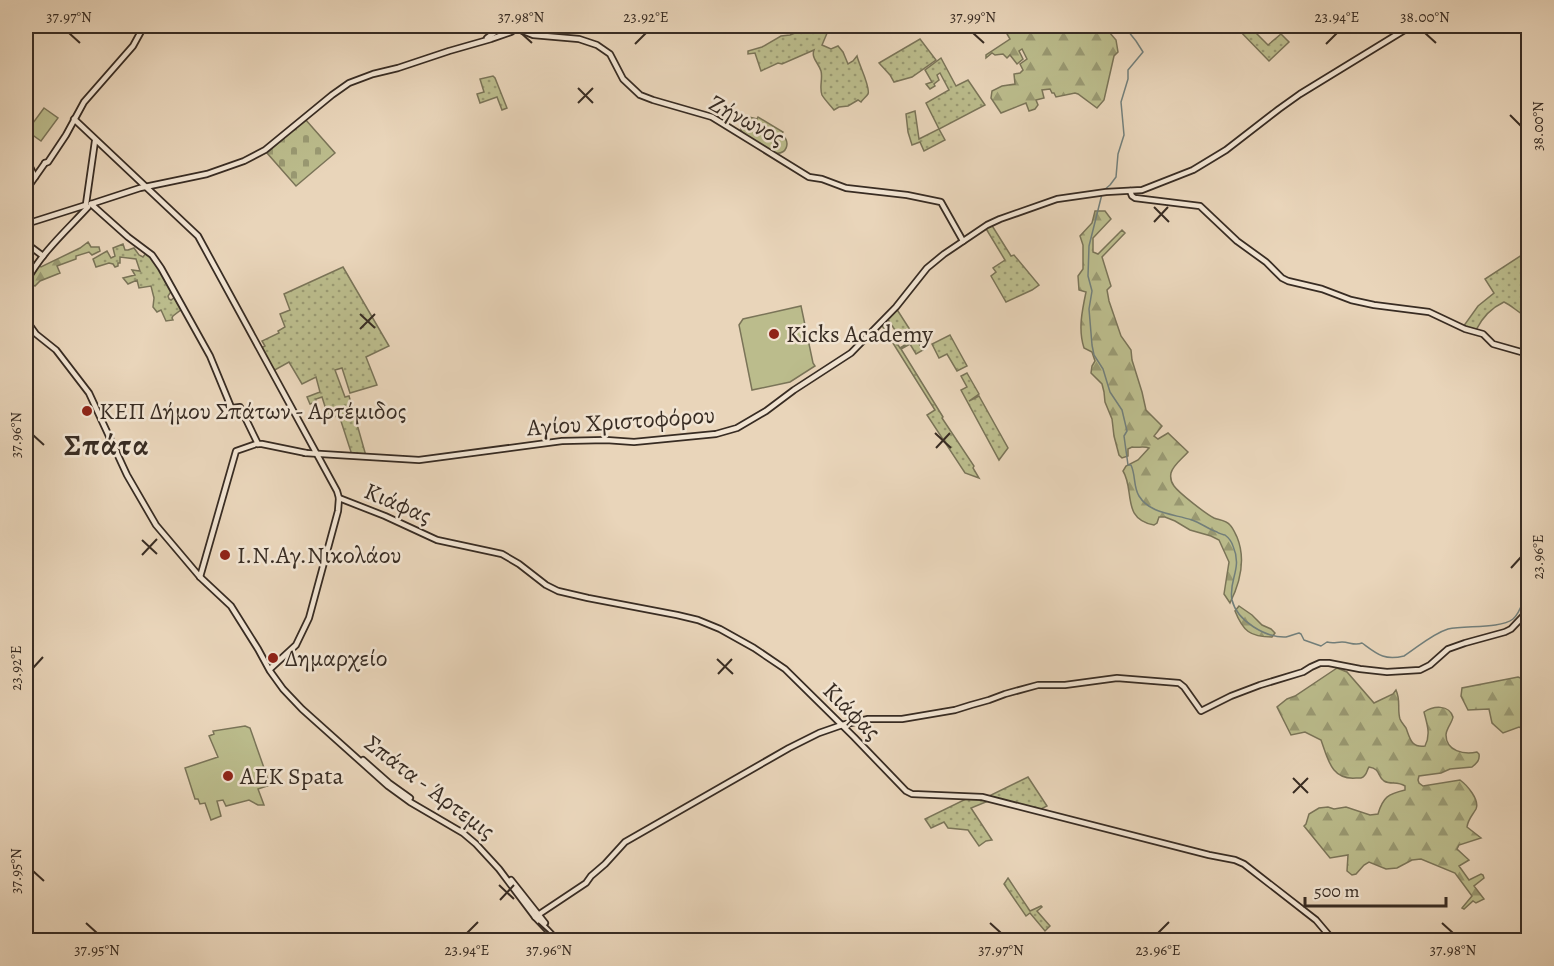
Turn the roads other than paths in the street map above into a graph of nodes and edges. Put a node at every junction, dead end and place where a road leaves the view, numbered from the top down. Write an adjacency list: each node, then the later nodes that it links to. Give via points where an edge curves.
1 (144, 26): 6 (street, via 134,46 84,102)
2 (507, 26): 5 (street)
3 (515, 26): 5 (street); 16 (street, Ζήνωνος, via 533,35 579,39 597,45 611,55 623,79 640,95 712,117 810,177 846,188 941,202)
4 (1411, 26): 12 (street, Αγίου Χριστοφόρου, via 1300,94 1216,157 1179,176)
5 (476, 43): 10 (street, via 352,82 255,159 211,175)
6 (74, 120): 7 (street); 9 (street); 10 (street)
7 (95, 141): 10 (street); 13 (street)
8 (26, 159): 9 (street)
9 (35, 177): 11 (street)
10 (145, 188): 13 (street); 22 (street, via 196,238); 24 (street, via 198,236)
11 (26, 190)
12 (1130, 191): 16 (street, Αγίου Χριστοφόρου, via 1057,199 1000,219); 20 (street, via 1135,198 1200,206 1288,281 1351,300 1429,312 1483,334 1491,344)
13 (88, 205): 14 (street); 17 (street); 21 (street, via 152,255 210,356 231,407 240,407)
14 (26, 224)
15 (26, 240): 17 (street)
16 (963, 241): 24 (street, Αγίου Χριστοφόρου, via 927,268 896,308 851,353 757,417 729,431 634,442 562,441 419,460)
17 (43, 256): 18 (street)
18 (26, 282)
19 (26, 320): 26 (street, Σπάτα - Άρτεμις, via 56,350 89,393 156,525)
20 (1528, 354)
21 (258, 444): 23 (street, Αγίου Χριστοφόρου); 26 (street, via 235,453)
22 (310, 445): 23 (street); 24 (street)
23 (305, 452): 24 (street, Αγίου Χριστοφόρου)
24 (316, 454): 25 (street); 28 (street, via 337,502 308,617 295,645)
25 (339, 498): 28 (street, via 311,615 297,644); 29 (street, Κιάφας, via 437,540 502,554 558,591 677,615 720,629 785,669)
26 (200, 577): 28 (street, Σπάτα - Άρτεμις, via 233,608)
27 (1528, 611): 29 (street, via 1511,629 1448,649 1420,670 1387,672 1320,663 1201,711 1179,683 1117,678 1038,685 955,711)
28 (271, 667): 30 (street, Σπάτα - Άρτεμις, via 294,702); 32 (street, Σπάτα - Άρτεμις, via 308,711 386,780 475,840 507,874)
29 (842, 724): 32 (street, via 789,748 625,842 586,884); 34 (street, Κιάφας, via 909,793 982,797 1235,860 1313,917)
30 (371, 772): 31 (street); 32 (street, Σπάτα - Άρτεμις, via 468,837)
31 (372, 780)
32 (537, 917): 33 (street)
33 (559, 940)
34 (1333, 940)

